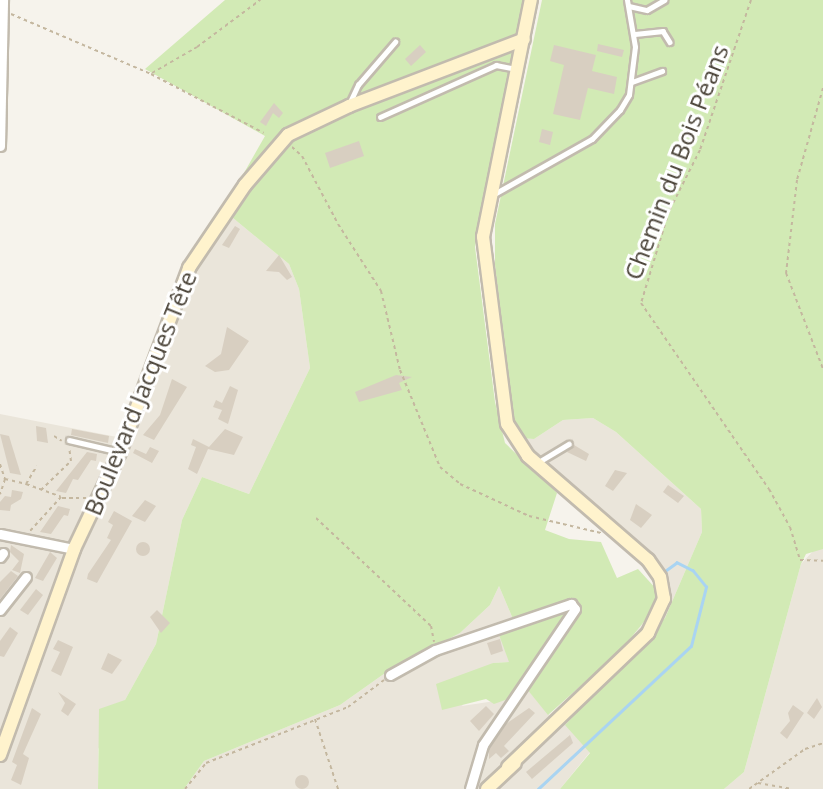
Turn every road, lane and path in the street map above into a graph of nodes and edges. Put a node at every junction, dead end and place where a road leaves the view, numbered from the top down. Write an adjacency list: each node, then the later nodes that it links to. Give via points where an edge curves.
1 (3, 0): 7 (street)
2 (260, 0): 14 (path)
3 (531, 0): 9 (main road)
4 (664, 0): 6 (lane, via 648,10)
5 (751, 0): 44 (path, Chemin du Bois Péans, via 700,150 669,211 641,303 769,489 790,527 800,560)
6 (628, 3): 8 (lane)
7 (3, 13): 14 (path); 18 (street)
8 (635, 34): 11 (lane, via 663,32); 15 (lane)
9 (524, 39): 12 (main road); 17 (main road, Boulevard Jacques Tête)
10 (395, 42): 17 (lane, via 358,85)
11 (670, 42)
12 (518, 69): 19 (lane, via 496,65); 23 (main road)
13 (662, 71): 15 (lane)
14 (151, 74): 20 (path)
15 (632, 82): 23 (lane, via 620,110 592,139)
16 (823, 88): 24 (path, via 797,180 786,273)
17 (349, 106): 21 (main road, Boulevard Jacques Tête)
18 (1, 114): 22 (street)
19 (380, 117)
20 (264, 133)
21 (279, 142): 29 (main road, Boulevard Jacques Tête, via 189,268); 40 (path, via 302,156 381,291 400,369 440,467 460,484 528,516 588,532)
22 (0, 146)
23 (490, 197): 31 (main road, via 483,246 507,424 519,447)
24 (822, 364): 25 (path)
25 (823, 369)
26 (54, 436): 35 (path, via 73,452 71,461)
27 (69, 440): 29 (lane)
28 (569, 444): 31 (lane)
29 (120, 452): 43 (main road, Boulevard Jacques Tête)
30 (0, 464): 33 (path)
31 (537, 464): 40 (main road)
32 (37, 466): 34 (path)
33 (5, 479): 34 (path); 36 (path)
34 (26, 484): 35 (path)
35 (39, 491): 38 (path)
36 (0, 494)
37 (90, 496): 38 (path, via 77,501)
38 (61, 498): 42 (path)
39 (316, 518): 47 (path, via 430,626)
40 (616, 532): 53 (main road, via 660,577 661,613 648,634)
41 (0, 534): 42 (street)
42 (28, 539): 43 (street)
43 (74, 549): 51 (main road, Boulevard Jacques Tête)
44 (823, 561)
45 (26, 577): 46 (street)
46 (0, 610)
47 (435, 650): 48 (street); 56 (street, via 570,604 575,609 483,745)
48 (390, 675): 49 (path, via 348,707)
49 (315, 719): 54 (path, via 206,763); 55 (path)
50 (823, 743): 52 (path, via 805,749)
51 (0, 755)
52 (757, 783): 58 (path); 59 (path)
53 (491, 784): 57 (main road)
54 (185, 789)
55 (338, 789)
56 (470, 789)
57 (480, 789)
58 (749, 789)
59 (792, 789)

